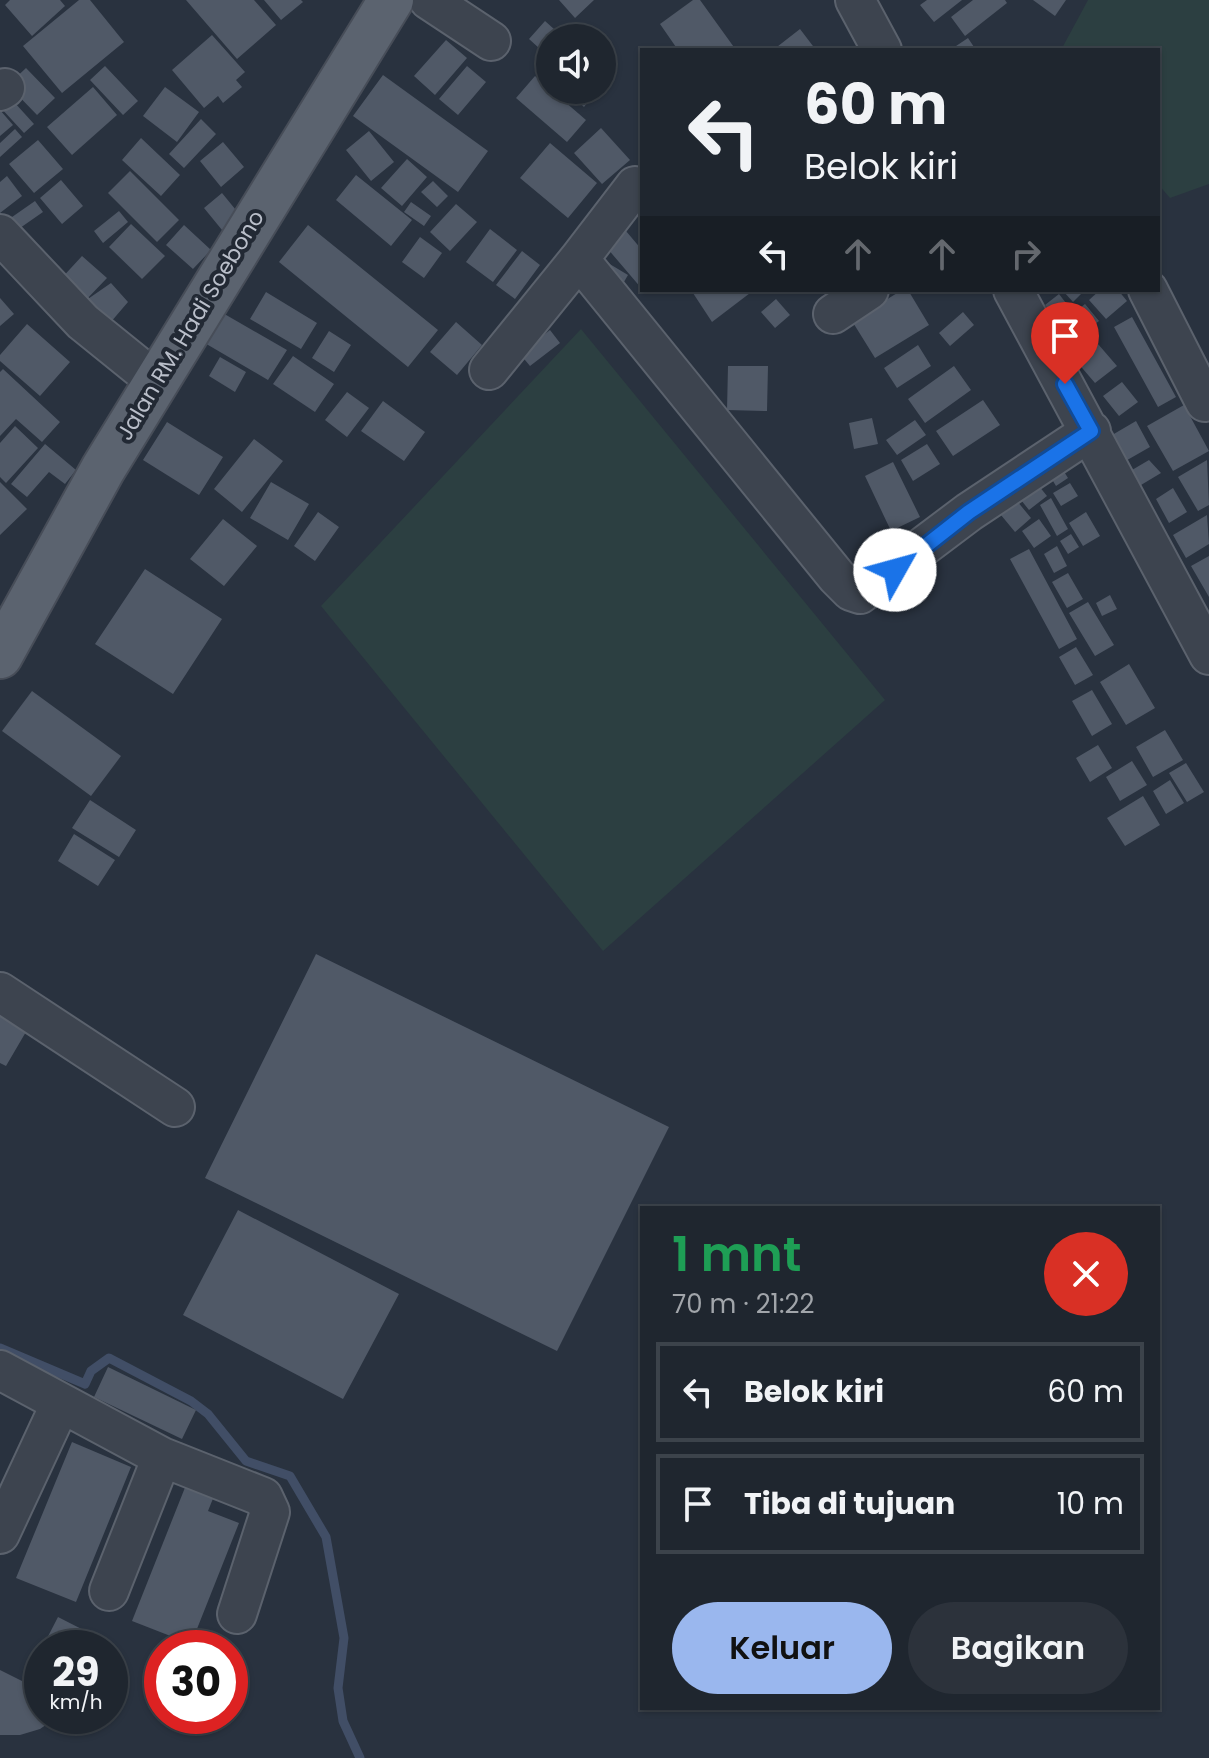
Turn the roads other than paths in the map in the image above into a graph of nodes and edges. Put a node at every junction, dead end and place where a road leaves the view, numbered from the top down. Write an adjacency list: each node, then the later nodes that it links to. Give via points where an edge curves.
1 (391, 0): 14 (main road, Jalan RM. Hadi Soebono)
2 (429, 0): 4 (street)
3 (855, 0): 5 (street)
4 (491, 41)
5 (881, 48)
6 (635, 186): 8 (street)
7 (0, 234): 14 (street, via 83,322)
8 (579, 259): 13 (street); 16 (street, via 851,591 870,589 969,512)
9 (866, 292): 12 (street)
10 (1014, 292): 16 (street)
11 (1149, 292): 15 (street)
12 (833, 314)
13 (489, 370)
14 (156, 381): 17 (main road, Jalan RM. Hadi Soebono)
15 (1205, 402)
16 (1091, 431): 18 (street)
17 (0, 654)
18 (1209, 655)
19 (0, 992): 20 (street)
20 (175, 1107)
21 (0, 1370): 22 (street)
22 (60, 1405): 23 (street); 24 (street)
23 (162, 1457): 25 (street); 26 (street, via 257,1493 268,1505)
24 (0, 1534)
25 (109, 1591)
26 (237, 1614)

